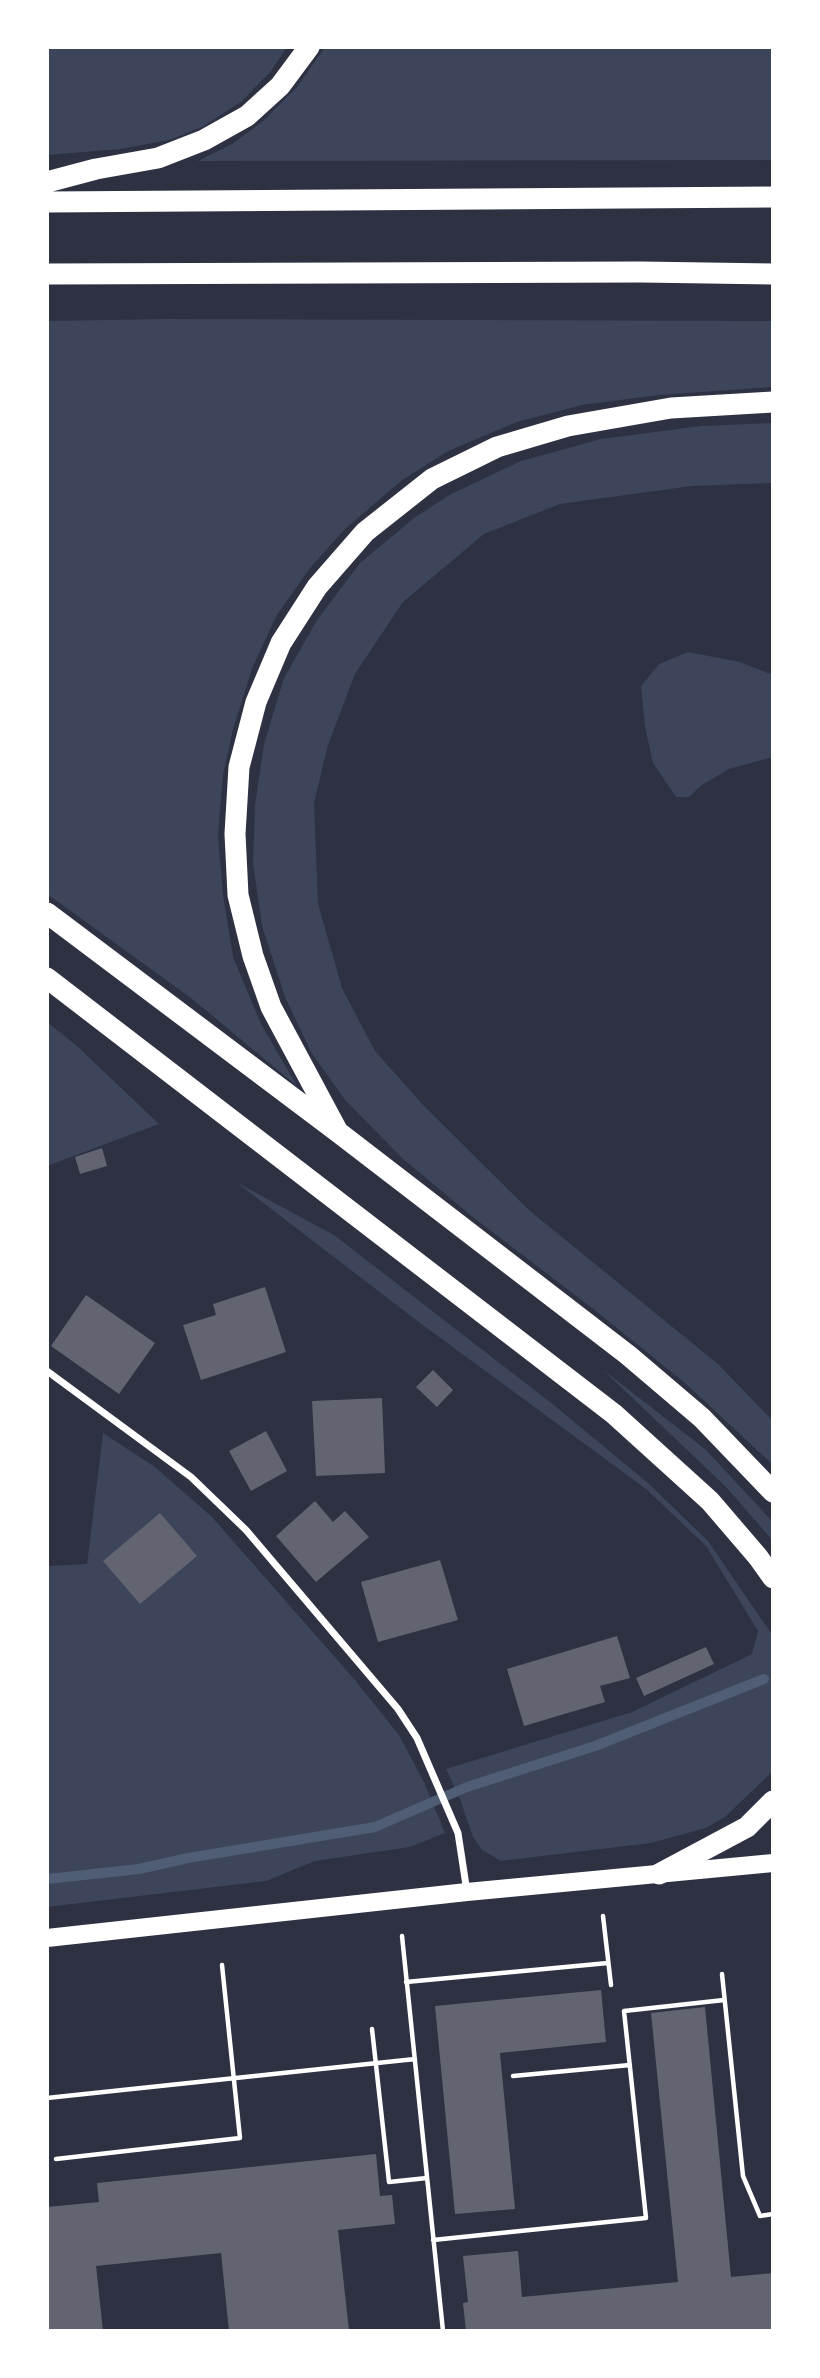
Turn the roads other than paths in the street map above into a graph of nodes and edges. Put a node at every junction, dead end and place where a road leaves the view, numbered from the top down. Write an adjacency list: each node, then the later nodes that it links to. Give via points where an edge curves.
1 (309, 47): 2 (highway, via 280,86 247,116 204,140 158,158)
2 (47, 182)
3 (773, 197): 4 (highway)
4 (47, 202)
5 (47, 274): 6 (highway)
6 (773, 274)
7 (773, 402): 10 (highway, via 671,408 568,426 497,447 432,479 365,532 317,587 281,643 256,702 239,767 234,834 238,895 271,1007)
8 (47, 913): 10 (highway)
9 (47, 978): 13 (highway, via 614,1414 710,1502)
10 (338, 1132): 12 (highway, via 628,1355 702,1418)
11 (47, 1371): 17 (street, via 191,1477 247,1530 398,1709 417,1738 458,1833)
12 (773, 1492)
13 (772, 1578)
14 (773, 1801): 16 (highway, via 747,1827)
15 (773, 1863): 16 (main road)
16 (659, 1874): 17 (main road)
17 (467, 1892): 18 (main road)
18 (47, 1938)

